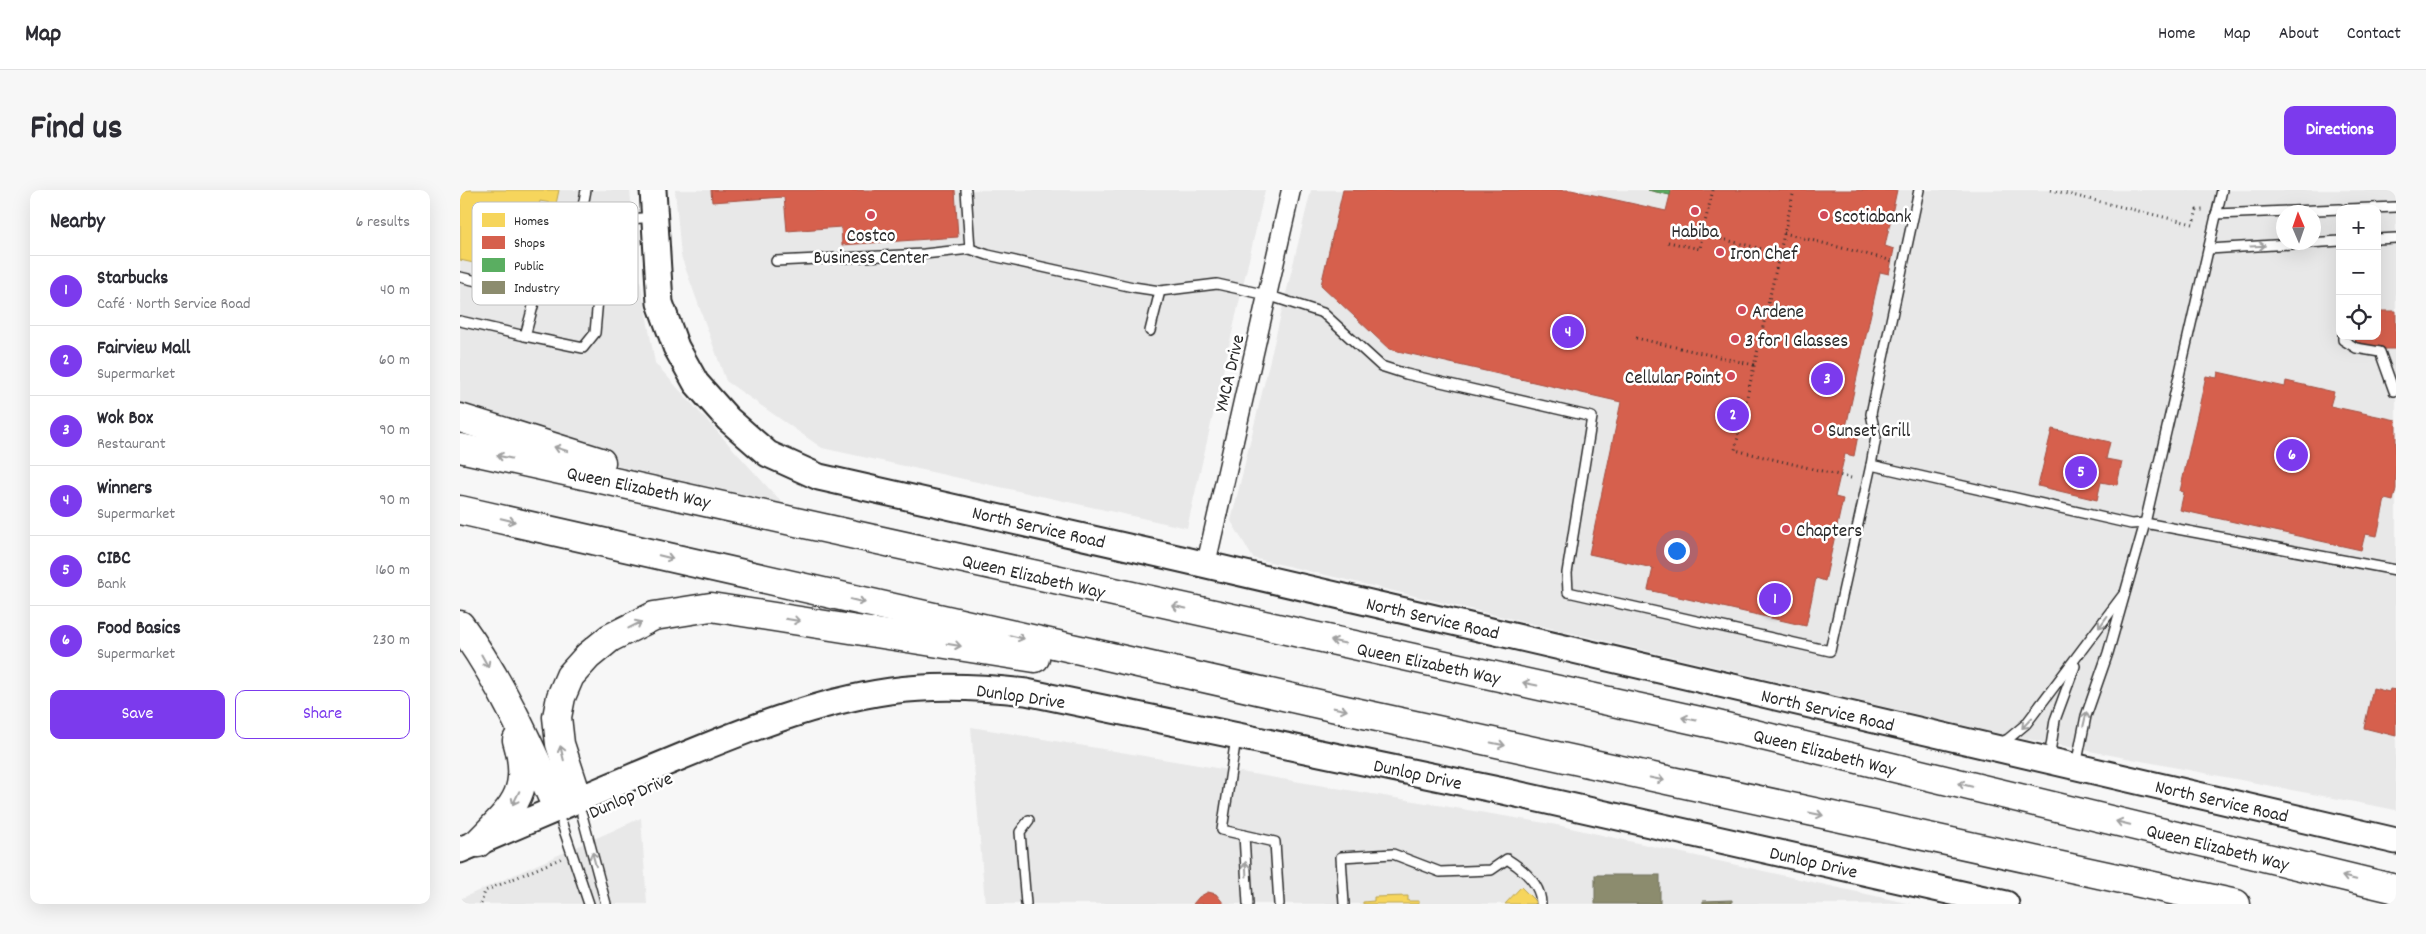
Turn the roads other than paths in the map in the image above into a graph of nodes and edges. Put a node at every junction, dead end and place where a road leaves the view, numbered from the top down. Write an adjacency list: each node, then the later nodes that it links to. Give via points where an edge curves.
1 (653, 190): 10 (street, North Service Road)
2 (966, 190): 15 (lane)
3 (1291, 190): 19 (street, YMCA Drive)
4 (1919, 190): 29 (lane, via 1871,414 1876,437)
5 (2222, 190): 9 (lane)
6 (2396, 207): 7 (lane)
7 (2381, 208)
8 (2336, 209): 9 (lane)
9 (2216, 214): 16 (lane)
10 (654, 217): 11 (lane); 33 (street, North Service Road, via 660,303 676,347 696,383 728,420 768,454 819,477)
11 (638, 218)
12 (2396, 238): 13 (lane)
13 (2381, 239)
14 (2336, 241): 16 (lane, one-way to 14)
15 (970, 249): 17 (lane); 18 (lane, via 1094,279)
16 (2209, 249): 32 (lane)
17 (776, 260)
18 (1160, 291): 19 (lane, via 1217,284); 23 (lane)
19 (1267, 295): 29 (lane, via 1323,313 1381,366 1592,417 1567,572 1568,592 1830,650); 33 (street, YMCA Drive)
20 (533, 305): 24 (lane)
21 (598, 305): 24 (lane, via 596,333 583,348)
22 (460, 320): 24 (lane)
23 (1150, 330)
24 (525, 336)
25 (2344, 340): 26 (lane, via 2356,348 2380,352)
26 (2394, 391)
27 (460, 418): 31 (highway, one-way to 27)
28 (460, 448): 31 (highway, Queen Elizabeth Way, one-way to 28)
29 (1871, 465): 32 (lane, via 2131,524)
30 (460, 510): 38 (highway, one-way to 38)
31 (774, 515): 50 (highway, Queen Elizabeth Way, one-way to 31, via 1713,724)
32 (2145, 523): 34 (lane); 35 (lane)
33 (1206, 564): 41 (street, North Service Road)
34 (2396, 570)
35 (2128, 588): 37 (lane, one-way to 37); 43 (lane, one-way to 35, via 2086,716)
36 (460, 625): 39 (highway, one-way to 39, via 482,655)
37 (2078, 657): 41 (lane, one-way to 41, via 2026,724 2008,739); 42 (lane, via 2055,720)
38 (1292, 699): 44 (highway, one-way to 38, via 557,717 570,676 610,638 654,616 712,607); 59 (highway, one-way to 59)
39 (506, 700): 44 (highway); 48 (highway, one-way to 48, via 521,753 519,795 510,810)
40 (1236, 735): 44 (street, Dunlop Drive, via 1026,692 981,687 890,691 827,705 754,727); 46 (lane, via 1222,830); 58 (street, Dunlop Drive, via 1503,791)
41 (1990, 746): 42 (street, North Service Road)
42 (2049, 760): 43 (street, North Service Road)
43 (2076, 766): 47 (street, North Service Road)
44 (570, 811): 48 (street, Dunlop Drive); 49 (street, Dunlop Drive); 51 (lane, via 571,854); 52 (lane, one-way to 44)
45 (1029, 820): 53 (lane, via 1020,832)
46 (1244, 835): 54 (lane, one-way to 46); 55 (lane, via 1275,842)
47 (2396, 841)
48 (469, 846)
49 (460, 869)
50 (2396, 889)
51 (590, 904)
52 (606, 904)
53 (1026, 904)
54 (1248, 904)
55 (1279, 904)
56 (1344, 904): 57 (lane, via 1341,857 1393,854 1440,872 1490,870 1507,859 1523,869 1541,893)
57 (1541, 904)
58 (2006, 904)
59 (2236, 904)

